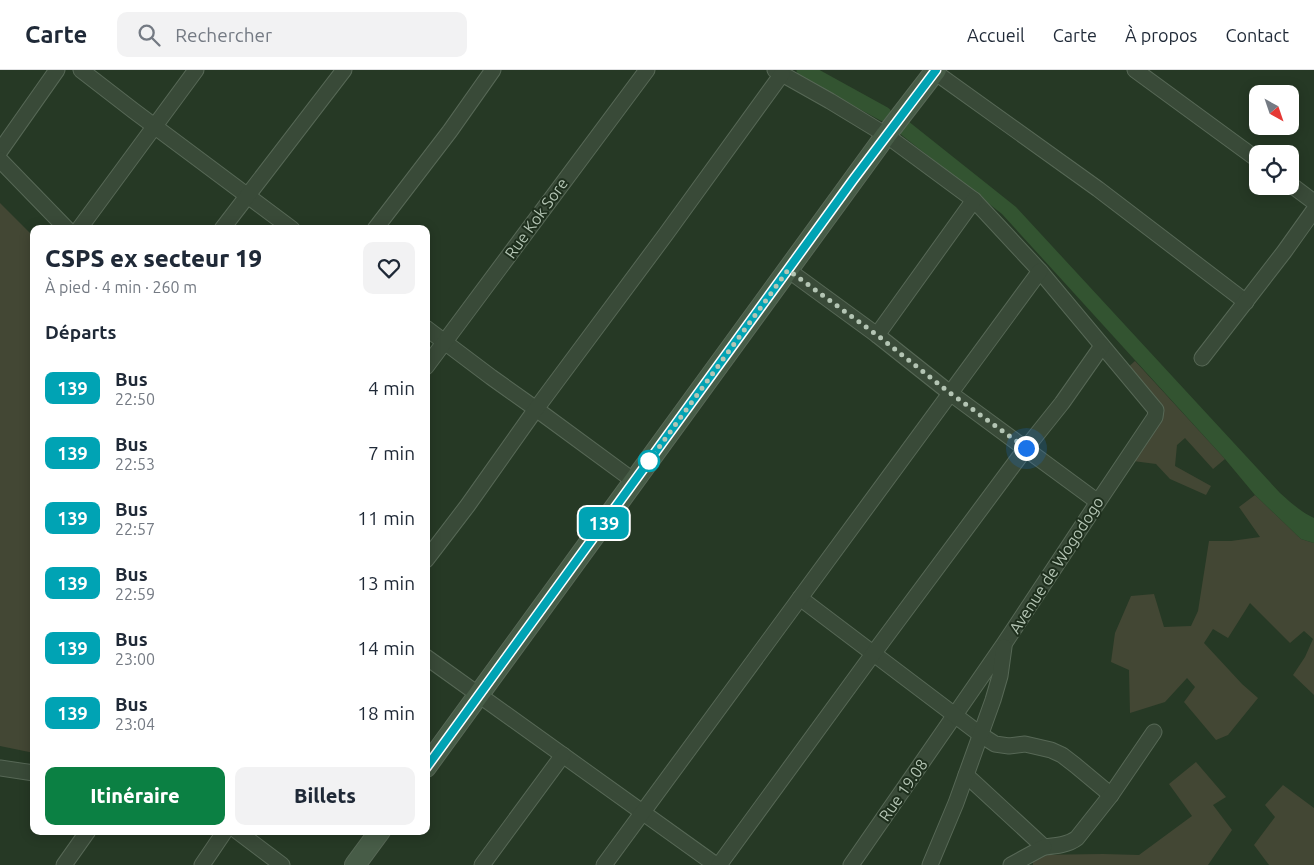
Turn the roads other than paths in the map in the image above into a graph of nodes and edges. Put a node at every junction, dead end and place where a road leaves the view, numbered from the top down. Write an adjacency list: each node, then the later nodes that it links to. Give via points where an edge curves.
1 (57, 70): 12 (street)
2 (80, 70): 10 (street)
3 (196, 70): 10 (street)
4 (344, 70): 16 (street)
5 (493, 70): 24 (street)
6 (647, 70): 30 (street, Rue Kok Sore)
7 (1135, 70): 13 (street)
8 (934, 71): 11 (street); 27 (street, via 1098,189)
9 (779, 72): 11 (street); 35 (street, via 666,234)
10 (154, 127): 16 (street); 21 (street)
11 (886, 136): 17 (street); 25 (street)
12 (0, 151)
13 (1249, 153)
14 (0, 160): 20 (street)
15 (1299, 191): 18 (street)
16 (247, 196): 22 (street); 23 (street)
17 (974, 200): 26 (street); 29 (street)
18 (1314, 202)
19 (1314, 210): 27 (street)
20 (63, 225)
21 (82, 225)
22 (225, 225)
23 (287, 225)
24 (378, 225)
25 (788, 270): 29 (street); 37 (street)
26 (1040, 271): 31 (street); 34 (street)
27 (1246, 302): 32 (street)
28 (430, 331): 30 (street)
29 (877, 335): 34 (street)
30 (445, 342): 33 (street, Rue Kok Sore); 35 (street)
31 (1102, 346): 36 (street, via 1062,404); 38 (street, Avenue de Wogodogo, via 1156,412)
32 (1202, 358)
33 (430, 362)
34 (950, 393): 36 (street); 40 (street)
35 (536, 409): 37 (street); 39 (street)
36 (1026, 448): 38 (street); 42 (street)
37 (634, 481): 44 (street)
38 (1098, 502): 41 (street, Avenue de Wogodogo)
39 (430, 555)
40 (800, 598): 42 (street); 54 (street)
41 (1004, 644): 45 (street, Avenue de Wogodogo); 47 (street, via 1000,676)
42 (873, 654): 45 (street); 66 (street)
43 (430, 660): 44 (street)
44 (479, 694): 48 (street); 49 (street)
45 (954, 716): 47 (street); 67 (street, Rue 19.08)
46 (1154, 732): 53 (street)
47 (981, 736): 52 (street); 53 (street, via 995,744 1025,744 1052,750)
48 (563, 755): 54 (street); 64 (street)
49 (430, 762)
50 (0, 768): 51 (street)
51 (30, 772)
52 (966, 775): 59 (street); 68 (street)
53 (1111, 795): 59 (street, via 1072,842)
54 (643, 812): 65 (street); 66 (street)
55 (85, 835): 60 (street)
56 (222, 835): 61 (street)
57 (242, 835): 62 (street)
58 (377, 835): 63 (street)
59 (1044, 847): 69 (street)
60 (64, 865)
61 (202, 865)
62 (282, 865)
63 (355, 865)
64 (482, 865)
65 (604, 865)
66 (717, 865)
67 (851, 865)
68 (930, 865)
69 (1011, 865)

